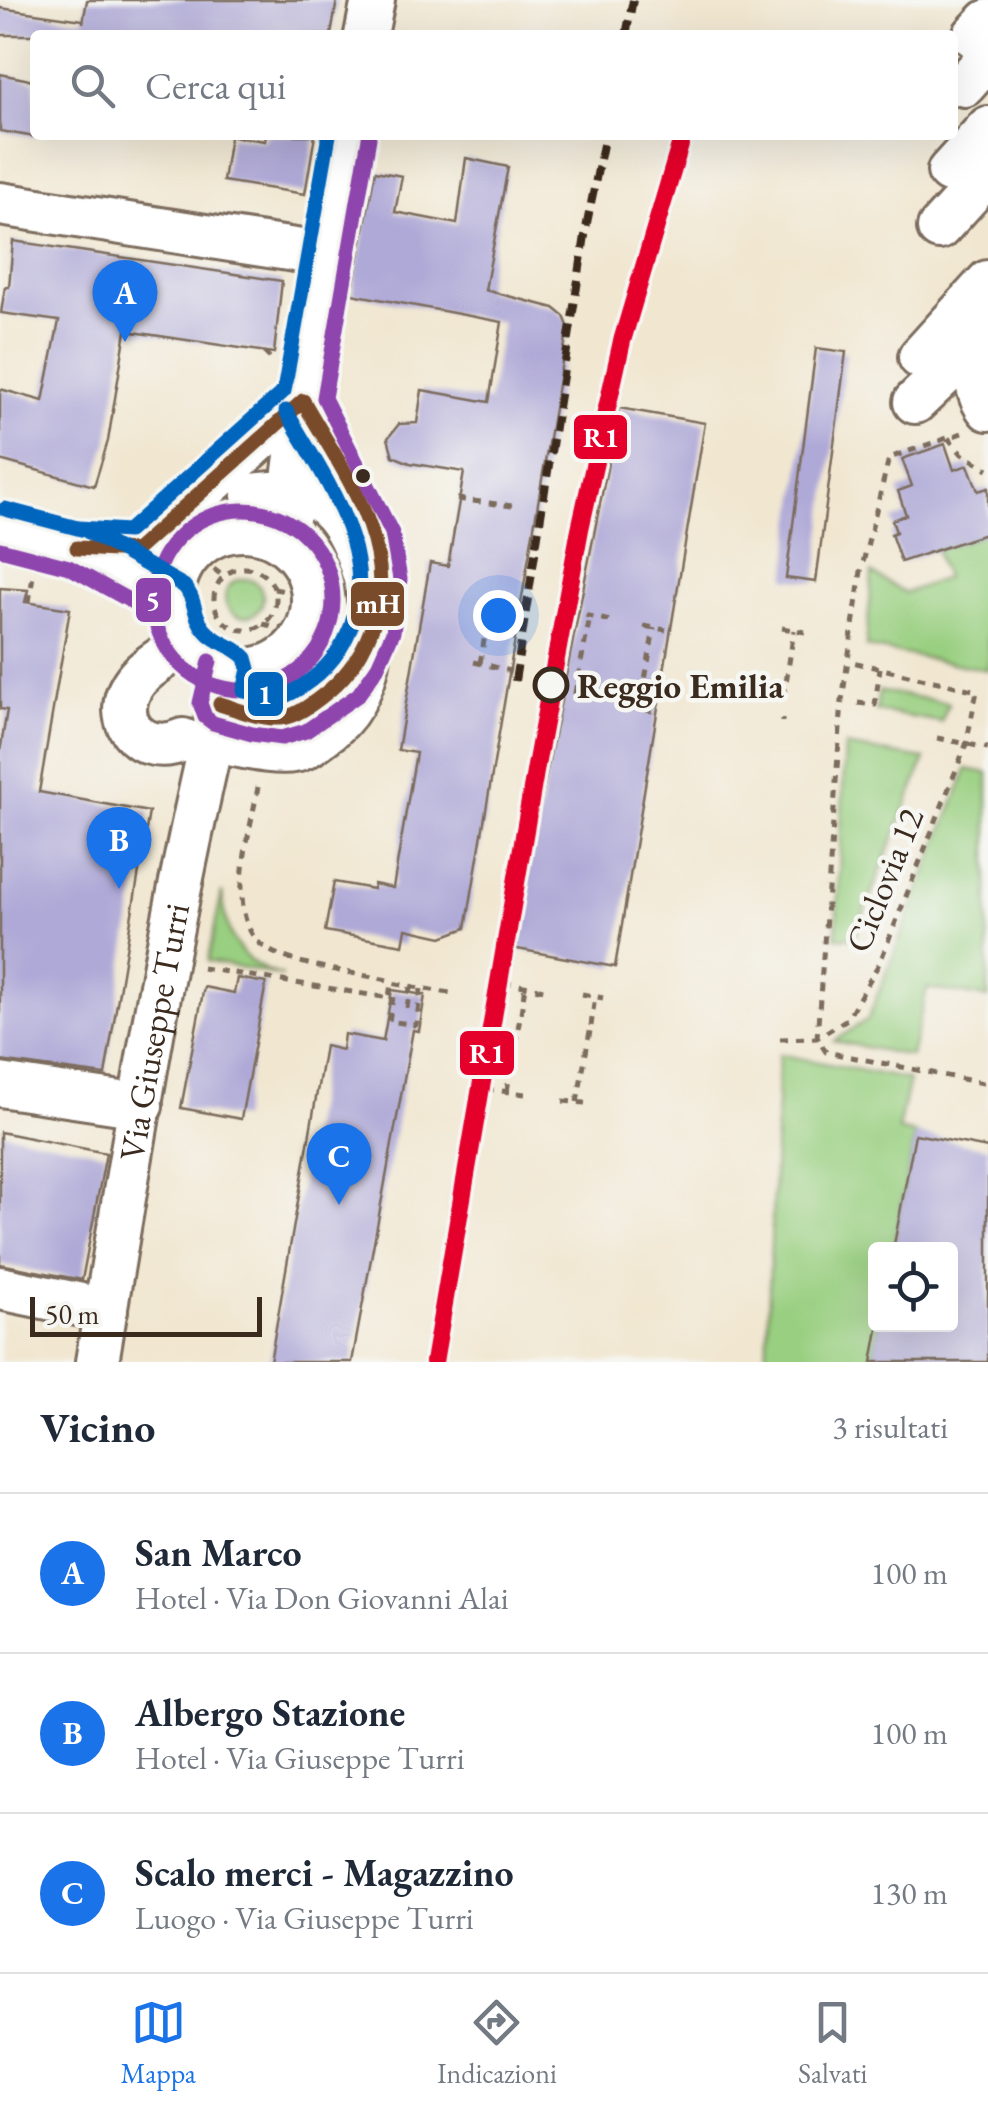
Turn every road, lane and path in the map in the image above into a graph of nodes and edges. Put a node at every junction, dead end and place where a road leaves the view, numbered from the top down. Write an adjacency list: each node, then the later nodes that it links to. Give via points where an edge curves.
1 (372, 0): 2 (street)
2 (367, 30)
3 (980, 59): 4 (street)
4 (972, 129): 6 (street)
5 (348, 140): 10 (street)
6 (969, 172): 8 (street, via 938,246)
7 (0, 204): 10 (street)
8 (988, 213)
9 (988, 249): 13 (street)
10 (328, 255): 16 (street)
11 (988, 282): 15 (street)
12 (988, 291): 14 (street)
13 (928, 311)
14 (980, 340): 17 (street); 18 (street, via 975,369)
15 (920, 358)
16 (306, 385): 21 (street); 27 (street); 30 (street, via 373,538 380,578)
17 (915, 402)
18 (981, 419): 19 (path)
19 (948, 438): 20 (path); 43 (path, Ciclovia 12, via 889,458 861,570)
20 (988, 469)
21 (273, 493): 25 (street); 30 (street); 30 (street, via 322,501 349,534 366,578)
22 (457, 499): 23 (path)
23 (512, 506)
24 (0, 528): 26 (street)
25 (206, 543): 27 (street); 30 (street, via 254,531); 35 (street, via 177,575)
26 (77, 548): 27 (street); 35 (street, via 124,572)
27 (135, 550)
28 (34, 571): 29 (path)
29 (29, 602)
30 (318, 604): 36 (path); 36 (path, via 274,608); 36 (path, via 262,572 242,567 223,576 214,592 215,610 226,624 245,630); 51 (street, via 292,650); 51 (street, via 360,658 344,680 296,714 279,718)
31 (522, 607): 45 (path, via 491,602 477,662)
32 (570, 612): 33 (path)
33 (590, 617): 34 (path); 47 (path)
34 (611, 621)
35 (180, 622): 51 (street, via 205,658); 51 (street, via 127,697 127,724 158,746)
36 (263, 624)
37 (644, 626): 38 (path)
38 (654, 628): 40 (path); 53 (path)
39 (782, 628): 41 (path)
40 (666, 630)
41 (794, 630): 42 (path); 48 (path)
42 (805, 632)
43 (848, 661): 44 (path); 70 (path, Ciclovia 12)
44 (880, 668): 50 (path, via 875,705); 56 (path, Ciclovia 12, via 977,690)
45 (512, 671)
46 (557, 690): 47 (path)
47 (576, 693): 49 (path)
48 (784, 696)
49 (597, 697)
50 (858, 703)
51 (220, 704): 80 (street, Via Giuseppe Turri)
52 (629, 707): 53 (path)
53 (640, 709): 54 (path)
54 (653, 711)
55 (937, 738): 56 (path)
56 (966, 745): 57 (path); 70 (path, Ciclovia 12, via 880,962 848,1019)
57 (988, 748)
58 (261, 774): 60 (path, via 241,884 244,920 263,948)
59 (199, 968): 63 (path, via 389,998 392,984)
60 (387, 980)
61 (504, 982): 62 (path)
62 (525, 986): 65 (path); 75 (path)
63 (410, 987): 64 (path); 69 (path)
64 (421, 988): 66 (path); 68 (path, via 416,1025 389,1021)
65 (544, 990)
66 (455, 994)
67 (582, 994): 78 (path, via 599,997)
68 (394, 997)
69 (406, 1008)
70 (817, 1038): 71 (path); 72 (path, via 826,1052)
71 (780, 1039)
72 (988, 1084)
73 (0, 1085): 80 (street)
74 (486, 1088): 75 (path)
75 (507, 1091): 76 (path)
76 (525, 1094)
77 (563, 1101): 78 (path)
78 (577, 1102): 79 (path)
79 (585, 1103)
80 (140, 1106): 82 (street, Via Giuseppe Turri)
81 (0, 1288): 82 (street)
82 (106, 1310): 83 (street, Via Giuseppe Turri)
83 (97, 1362)

